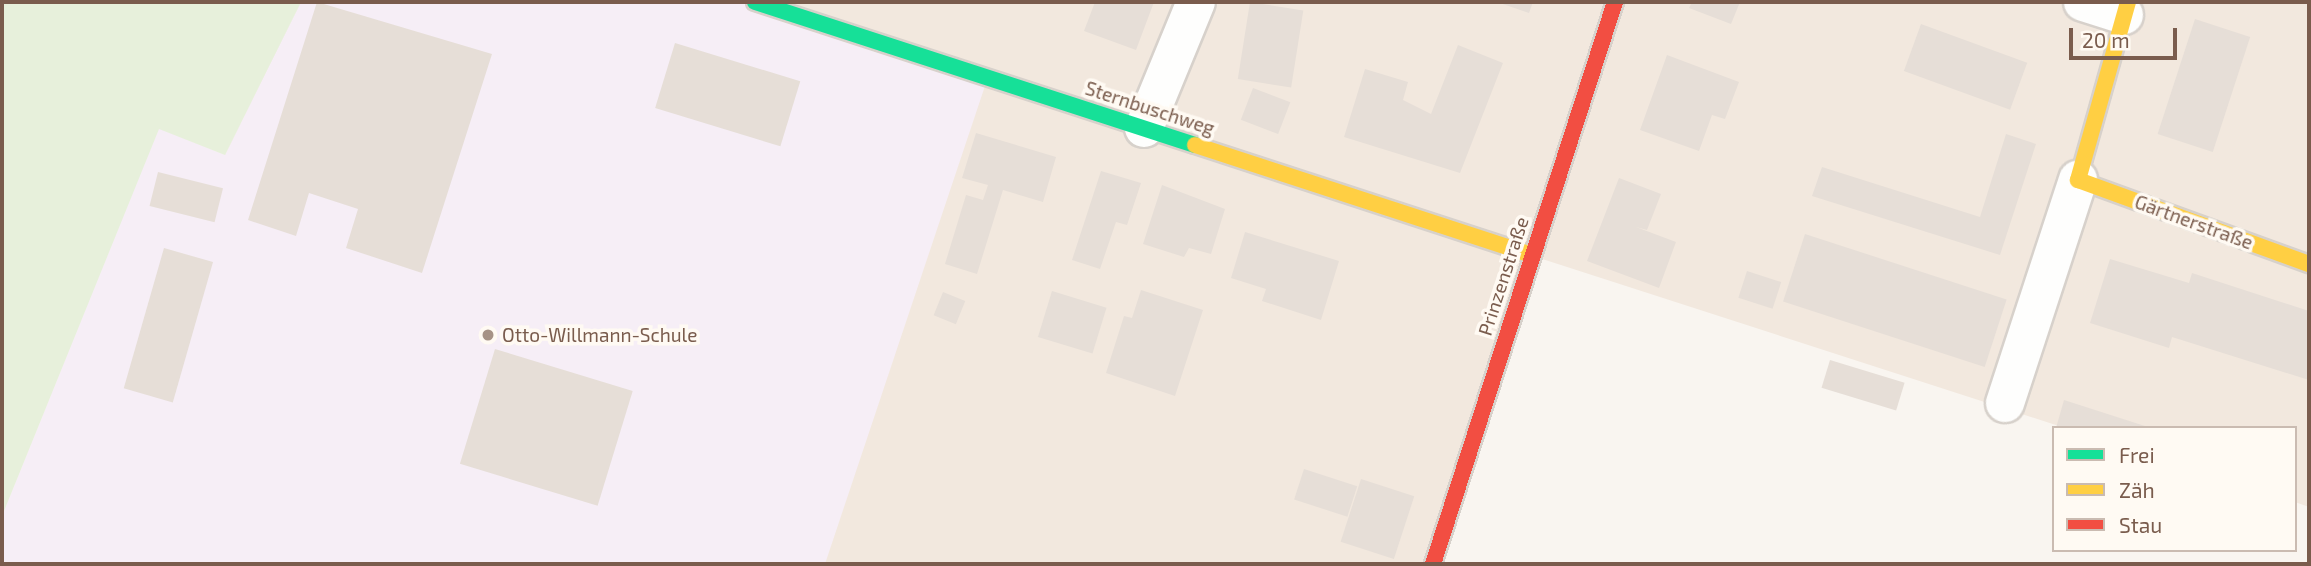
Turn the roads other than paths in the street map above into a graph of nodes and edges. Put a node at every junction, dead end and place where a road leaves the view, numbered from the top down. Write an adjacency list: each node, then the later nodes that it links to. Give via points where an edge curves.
1 (755, 2): 6 (street, Sternbuschweg)
2 (1196, 2): 6 (street)
3 (1615, 2): 8 (street, Prinzenstraße)
4 (2083, 2): 5 (street)
5 (2126, 8): 7 (street)
6 (1144, 128): 8 (street, Sternbuschweg)
7 (2078, 180): 9 (street, Gärtnerstraße); 10 (street)
8 (1532, 256): 11 (street, Prinzenstraße)
9 (2309, 264)
10 (2005, 403)
11 (1433, 564)

